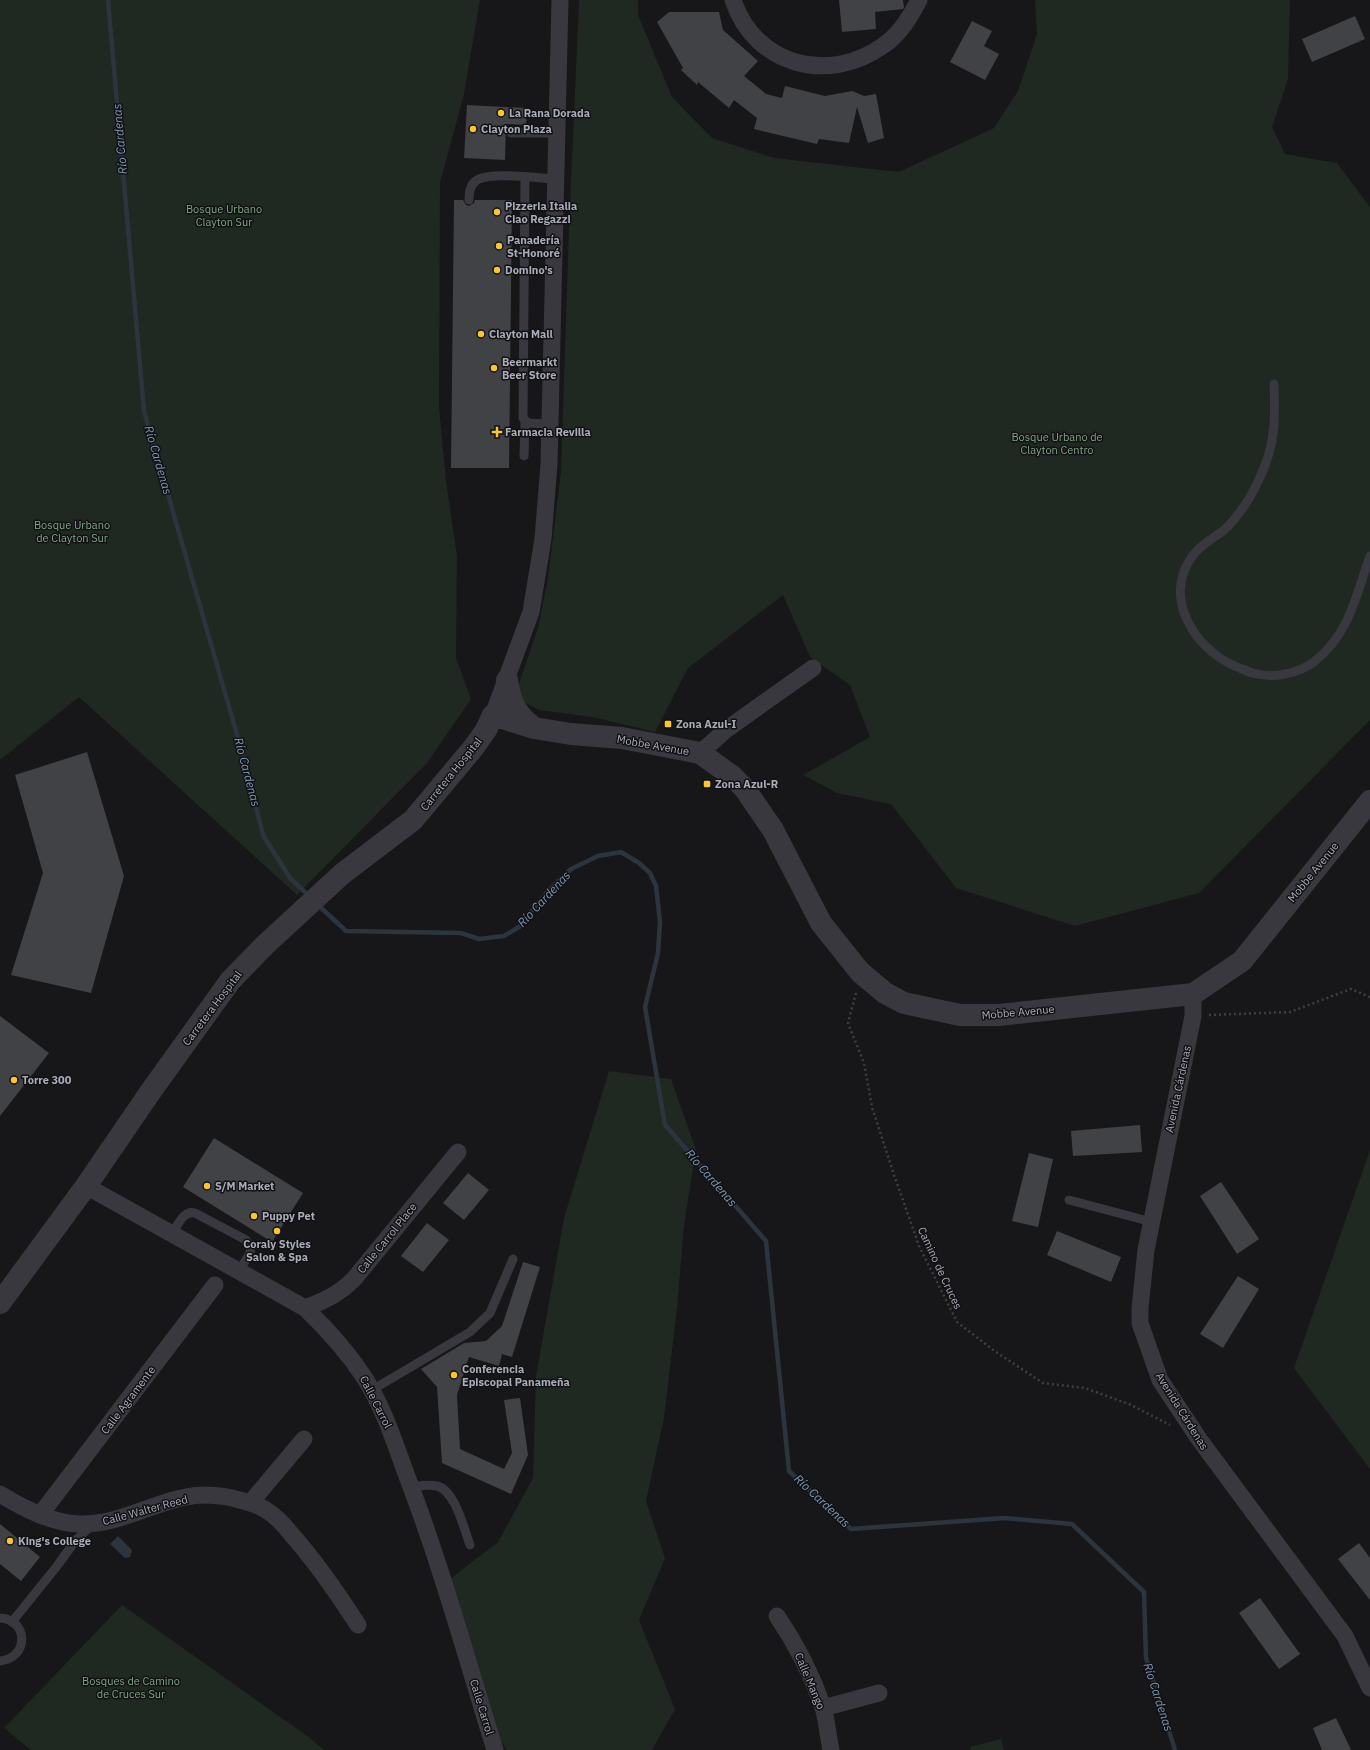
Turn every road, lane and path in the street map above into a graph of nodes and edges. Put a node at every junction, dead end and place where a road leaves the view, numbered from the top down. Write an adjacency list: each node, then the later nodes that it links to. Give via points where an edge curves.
1 (560, 0): 5 (street, Carretera Hospital)
2 (733, 0): 3 (street, via 748,31 761,45 789,61 823,66 840,65 856,60 885,45 908,21)
3 (919, 0)
4 (511, 133): 5 (lane)
5 (558, 133): 7 (street, Carretera Hospital)
6 (525, 178): 7 (lane); 8 (lane, via 491,176 478,179 470,189); 10 (lane)
7 (556, 179): 11 (street, Carretera Hospital)
8 (469, 200)
9 (1274, 384): 13 (lane, via 1274,427 1269,457 1239,514 1194,554 1186,565 1180,582 1181,604 1185,618 1204,644 1237,668 1260,675 1295,672 1313,663 1336,640 1347,622)
10 (525, 422): 11 (lane); 12 (lane)
11 (550, 424): 15 (street, Carretera Hospital, via 546,505 539,572 531,612)
12 (524, 456)
13 (1370, 556)
14 (813, 668): 19 (street, via 727,729)
15 (507, 680): 16 (street, Carretera Hospital); 17 (street, via 512,704 522,718)
16 (493, 716): 17 (street, Mobbe Avenue); 18 (street, Carretera Hospital)
17 (534, 728): 18 (street, via 504,731); 19 (street, Mobbe Avenue, via 622,738)
18 (474, 747): 26 (street, Carretera Hospital, via 412,820 342,874 230,981)
19 (700, 753): 22 (street, Mobbe Avenue, via 732,776 745,789 773,830 821,923 848,958 885,993 904,1003 960,1015 983,1016)
20 (1370, 801): 22 (street, Mobbe Avenue, via 1242,961)
21 (857, 988): 36 (path, Camino de Cruces, via 848,1023 864,1063 872,1107 919,1246 957,1322 1043,1383 1085,1388 1131,1405)
22 (1193, 994): 24 (street, Avenida Cárdenas)
23 (1370, 997): 24 (path, via 1351,989 1290,1012)
24 (1193, 1016): 28 (street, Avenida Cárdenas)
25 (458, 1152): 34 (street, Calle Carrol Place, via 344,1290)
26 (86, 1186): 29 (street, Calle Carrol); 33 (street, Carretera Hospital)
27 (1070, 1200): 28 (lane)
28 (1152, 1222): 49 (street, Avenida Cárdenas, via 1145,1260 1140,1323 1160,1380 1199,1439 1344,1636)
29 (172, 1234): 31 (street, Calle Carrol); 31 (lane, via 189,1212 246,1240 251,1247 250,1253)
30 (513, 1259): 35 (lane, via 490,1313 482,1322 470,1332)
31 (239, 1272): 34 (street, Calle Carrol)
32 (216, 1285): 41 (street, Calle Agramente)
33 (0, 1304)
34 (305, 1308): 35 (street, Calle Carrol, via 341,1345)
35 (372, 1390): 38 (street, Calle Carrol)
36 (1172, 1426)
37 (304, 1439): 40 (street)
38 (411, 1487): 43 (lane, via 436,1485 451,1496); 52 (street, Calle Carrol)
39 (0, 1494): 41 (street, Calle Walter Reed)
40 (251, 1502): 42 (street, Calle Walter Reed, via 202,1495 171,1501 110,1521); 47 (street, Calle Walter Reed, via 267,1510 301,1544 332,1585)
41 (40, 1515): 42 (street, Calle Walter Reed, via 79,1524)
42 (94, 1522): 46 (lane, via 76,1540)
43 (470, 1545)
44 (777, 1616): 51 (street, Calle Mango, via 799,1652)
45 (0, 1618): 46 (lane)
46 (12, 1622): 48 (lane, via 20,1632 21,1646 12,1658)
47 (358, 1626)
48 (0, 1661)
49 (1370, 1688)
50 (879, 1693): 51 (street)
51 (823, 1708): 53 (street, Calle Mango)
52 (495, 1750)
53 (831, 1750)

